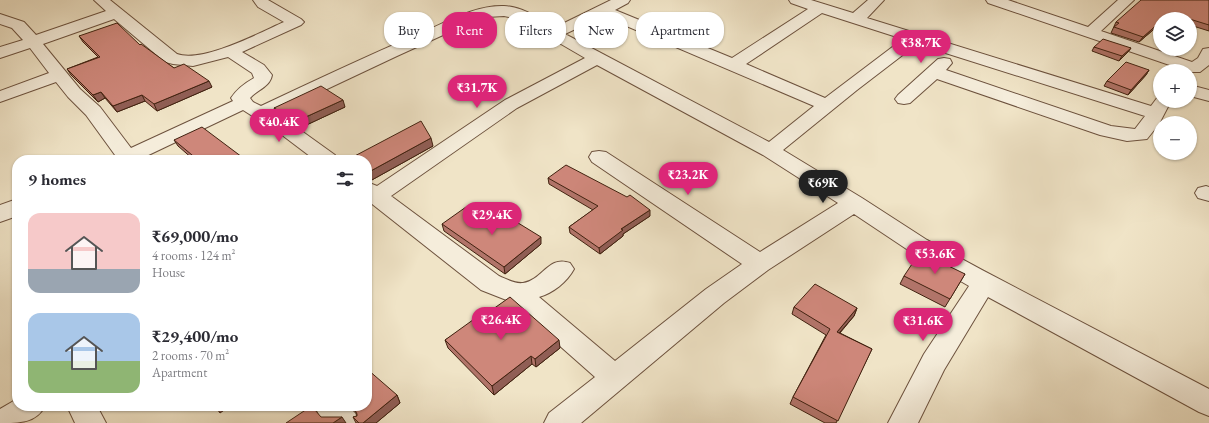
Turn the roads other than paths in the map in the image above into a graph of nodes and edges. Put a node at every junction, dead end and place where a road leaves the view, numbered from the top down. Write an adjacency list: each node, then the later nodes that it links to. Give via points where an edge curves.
1 (101, 0): 13 (street)
2 (260, 0): 22 (street, via 296,22)
3 (523, 0): 11 (street)
4 (623, 0): 10 (street)
5 (796, 0): 9 (street)
6 (878, 0): 15 (street)
7 (993, 0): 17 (street)
8 (1127, 0): 17 (street)
9 (820, 8): 15 (street); 26 (street)
10 (603, 10): 16 (street); 26 (street)
11 (504, 11): 12 (street); 37 (street, via 468,19)
12 (508, 12)
13 (116, 13): 20 (street); 22 (street, via 171,58 181,62)
14 (0, 18): 20 (street, via 18,25)
15 (856, 19): 18 (street)
16 (566, 28)
17 (1090, 33): 25 (street)
18 (915, 38): 21 (street); 34 (street)
19 (566, 41): 24 (street)
20 (32, 42): 23 (street); 28 (street)
21 (957, 51): 27 (street); 35 (street)
22 (230, 52): 33 (street, via 258,69 263,75 262,80 240,98)
23 (0, 53)
24 (597, 58): 38 (street); 43 (street, via 511,104)
25 (1201, 63)
26 (733, 65): 34 (street)
27 (934, 72): 32 (street); 36 (street, via 1107,131 1127,135 1140,135 1148,128)
28 (60, 75): 31 (street); 39 (street, via 93,111)
29 (1197, 92): 30 (street)
30 (1209, 96)
31 (0, 97)
32 (904, 99)
33 (244, 103): 37 (street); 40 (street)
34 (828, 105): 38 (street)
35 (1153, 105)
36 (1159, 108)
37 (260, 113): 41 (street)
38 (770, 151): 44 (street)
39 (121, 155)
40 (133, 155)
41 (321, 155)
42 (598, 157): 45 (street)
43 (372, 192): 48 (street, via 490,283)
44 (854, 203): 45 (street); 47 (street, via 920,246)
45 (760, 264): 49 (street, via 715,296)
46 (562, 269): 48 (street, via 541,287 522,293)
47 (984, 283): 50 (street); 58 (street, via 934,362)
48 (516, 292): 49 (street)
49 (615, 378): 57 (street)
50 (1209, 403)
51 (22, 411): 54 (street)
52 (84, 411): 55 (street)
53 (334, 411): 56 (street)
54 (2, 423)
55 (92, 423)
56 (345, 423)
57 (559, 423)
58 (902, 423)

